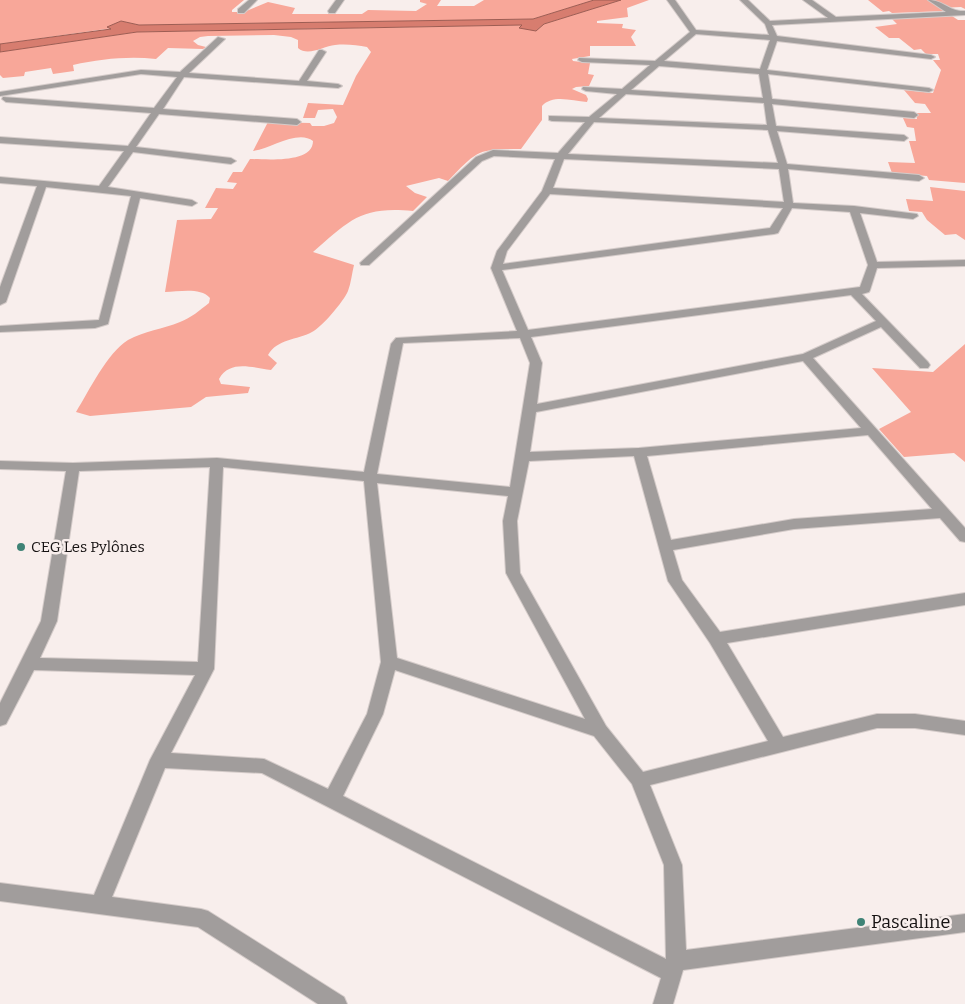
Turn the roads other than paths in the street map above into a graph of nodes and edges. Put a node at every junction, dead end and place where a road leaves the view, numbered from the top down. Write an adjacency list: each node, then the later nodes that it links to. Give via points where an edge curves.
1 (253, 0): 7 (street)
2 (340, 0): 8 (street)
3 (671, 0): 13 (street)
4 (744, 0): 12 (street)
5 (807, 0): 11 (street)
6 (932, 0): 9 (street)
7 (240, 11)
8 (332, 11)
9 (953, 13): 10 (street); 11 (street)
10 (965, 13)
11 (833, 18): 12 (street)
12 (768, 23): 14 (street)
13 (694, 32): 14 (street); 19 (street)
14 (774, 38): 17 (street); 20 (street)
15 (221, 39): 21 (street)
16 (322, 52): 22 (street)
17 (930, 57)
18 (582, 60): 19 (street)
19 (660, 62): 20 (street); 26 (street)
20 (763, 70): 25 (street); 28 (street)
21 (182, 75): 22 (street); 27 (street, via 141,72); 29 (street)
22 (302, 82): 23 (street)
23 (338, 86)
24 (586, 89): 26 (street)
25 (929, 90)
26 (622, 92): 28 (street); 32 (street)
27 (0, 96): 29 (street)
28 (767, 101): 30 (street); 34 (street)
29 (156, 112): 33 (street); 37 (street)
30 (914, 115)
31 (552, 118): 32 (street)
32 (593, 118): 34 (street); 38 (street)
33 (297, 122)
34 (772, 128): 35 (street); 40 (street)
35 (904, 138)
36 (3, 142): 37 (street)
37 (132, 149): 39 (street); 44 (street)
38 (560, 157): 40 (street); 45 (street); 52 (street, via 505,153 484,156)
39 (231, 161)
40 (784, 166): 41 (street); 48 (street)
41 (918, 178)
42 (0, 180): 43 (street)
43 (42, 185): 44 (street); 56 (street)
44 (102, 189): 46 (street)
45 (548, 191): 48 (street); 54 (street, via 502,251)
46 (136, 194): 47 (street); 58 (street, via 104,322)
47 (192, 203)
48 (789, 205): 49 (street); 54 (street, via 774,231)
49 (854, 209): 50 (street); 53 (street)
50 (912, 216)
51 (965, 263): 53 (street)
52 (365, 264)
53 (873, 265): 55 (street, via 864,290)
54 (496, 268): 59 (street)
55 (853, 291): 57 (street); 59 (street)
56 (0, 302)
57 (883, 322): 60 (street); 61 (street)
58 (0, 329)
59 (524, 334): 62 (street, via 536,364); 69 (street, via 400,340)
60 (806, 357): 62 (street); 63 (street)
61 (924, 365)
62 (529, 409): 65 (street)
63 (870, 431): 64 (street); 71 (street)
64 (639, 452): 65 (street); 73 (street)
65 (523, 458): 70 (street)
66 (216, 462): 68 (street); 69 (street); 78 (street)
67 (0, 464): 68 (street)
68 (73, 467): 77 (street, via 49,621)
69 (370, 477): 70 (street); 76 (street)
70 (515, 492): 81 (street, via 510,521 513,573)
71 (943, 513): 72 (street); 73 (street, via 794,524)
72 (965, 537)
73 (666, 546): 75 (street, via 675,581)
74 (965, 599): 75 (street)
75 (716, 639): 82 (street)
76 (389, 662): 81 (street); 85 (street, via 375,714)
77 (29, 664): 78 (street); 79 (street)
78 (206, 669): 83 (street)
79 (0, 719)
80 (965, 728): 82 (street, via 915,721 877,721)
81 (600, 731): 84 (street)
82 (779, 745): 84 (street)
83 (159, 760): 85 (street, via 264,766); 87 (street)
84 (639, 780): 89 (street, via 673,865)
85 (332, 799): 89 (street)
86 (0, 892): 87 (street)
87 (100, 904): 90 (street, via 201,918)
88 (965, 923): 89 (street)
89 (674, 967): 91 (street)
90 (337, 1004)
91 (664, 1004)

